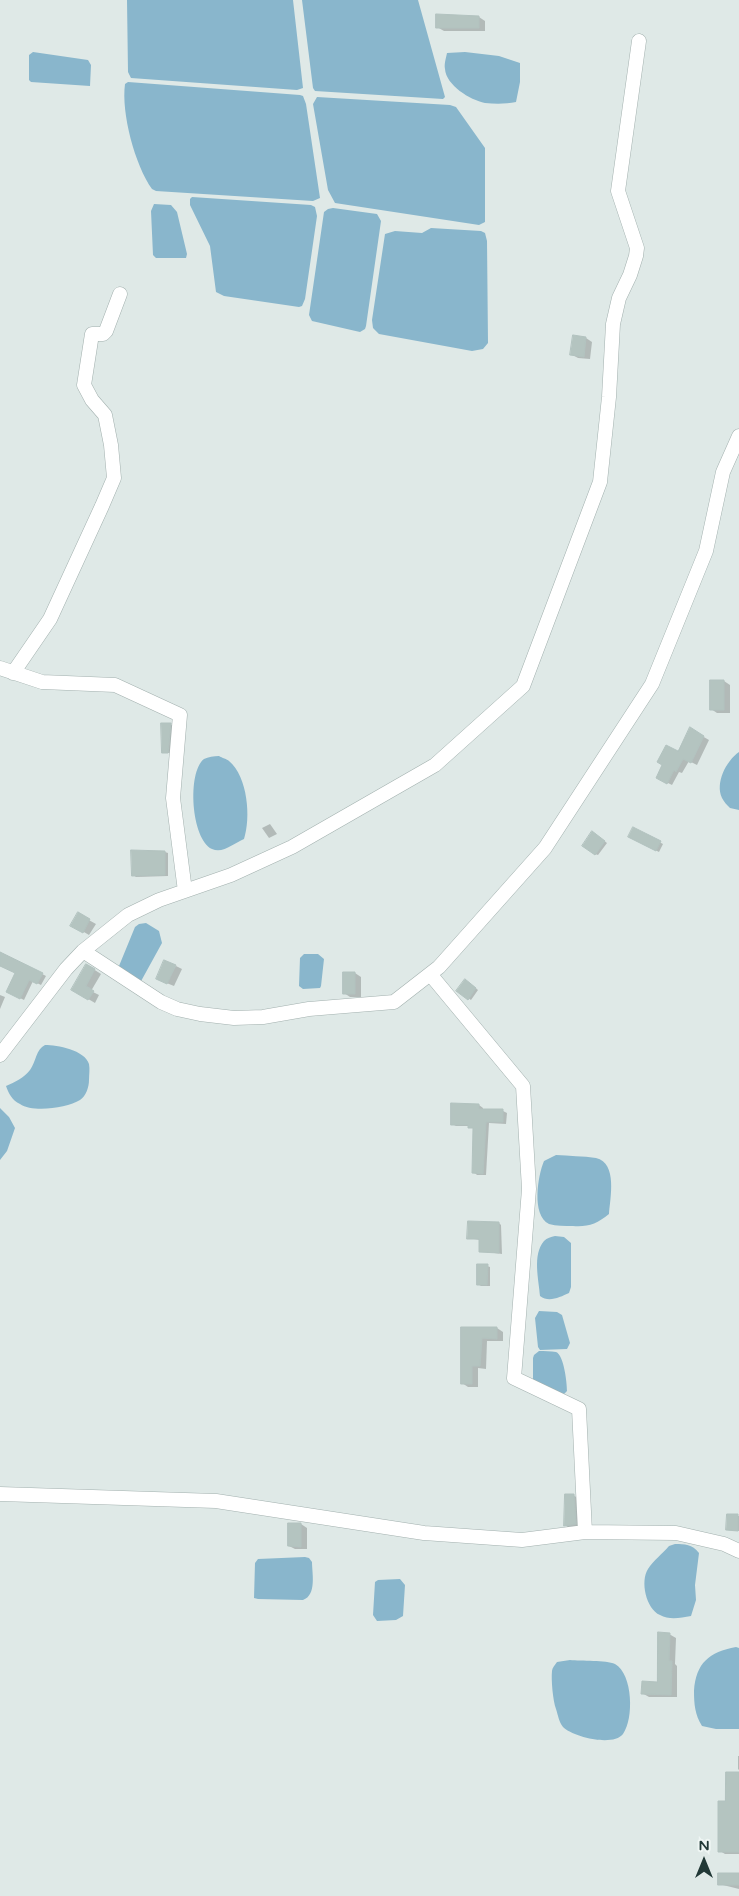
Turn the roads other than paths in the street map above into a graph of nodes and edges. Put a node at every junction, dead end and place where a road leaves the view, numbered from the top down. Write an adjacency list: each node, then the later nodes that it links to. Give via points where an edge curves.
1 (639, 41): 5 (street, via 618,191 637,248 613,324 600,482 524,686 435,765 292,847 231,875)
2 (120, 294): 4 (street, via 104,334 92,334 84,385 105,415 114,478 50,619)
3 (739, 436): 7 (street, via 723,472 706,551 652,684 545,848)
4 (7, 670): 5 (street, via 42,682 115,685 180,715 173,798)
5 (185, 891): 6 (street, via 128,915)
6 (83, 951): 7 (street, via 161,1002 177,1009 234,1018 394,1002); 8 (street)
7 (430, 974): 10 (street, via 523,1086 529,1189 514,1378 579,1409)
8 (0, 1055)
9 (0, 1494): 10 (street, via 216,1501 424,1533 522,1540)
10 (585, 1532): 11 (street, via 676,1533 724,1544)
11 (739, 1551)

